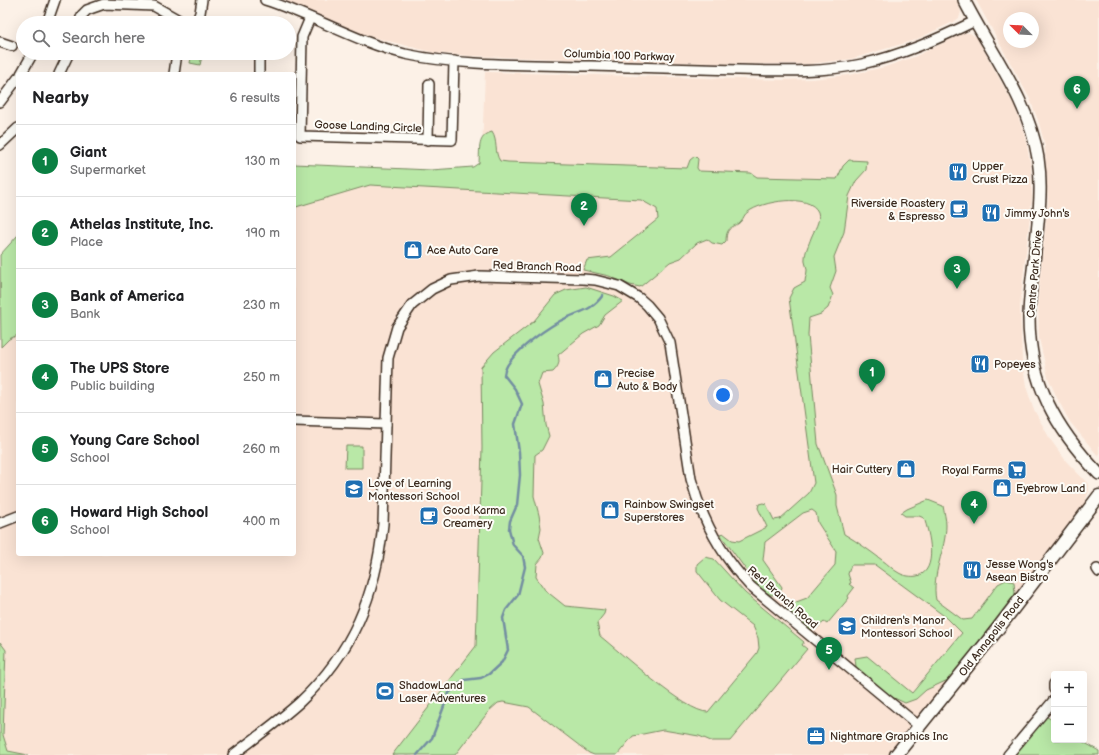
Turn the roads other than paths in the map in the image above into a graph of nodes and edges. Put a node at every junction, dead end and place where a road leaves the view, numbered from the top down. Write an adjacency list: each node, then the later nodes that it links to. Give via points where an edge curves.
1 (55, 0): 5 (street)
2 (202, 0): 8 (street)
3 (265, 0): 9 (street, Columbia 100 Parkway)
4 (964, 0): 10 (street, Centre Park Drive)
5 (49, 16)
6 (82, 16): 7 (street, via 87,10 104,4 154,6)
7 (172, 16)
8 (199, 16)
9 (310, 18): 17 (street, Columbia 100 Parkway, via 379,47 421,57); 26 (street, Goose Landing Circle, via 302,37 300,136)
10 (975, 21): 17 (street, Columbia 100 Parkway, via 898,55 862,64 793,72); 30 (street, Centre Park Drive, via 1018,98 1030,124 1038,157 1041,188 1029,320 1034,363 1056,420 1080,454)
11 (0, 42): 12 (street)
12 (12, 46)
13 (29, 60): 18 (street)
14 (66, 60): 19 (street)
15 (176, 60): 20 (street)
16 (260, 60): 21 (street)
17 (454, 61): 26 (street, Goose Landing Circle, via 452,140)
18 (22, 72)
19 (61, 72)
20 (174, 72)
21 (259, 72)
22 (16, 81): 24 (street)
23 (429, 84): 26 (street)
24 (0, 102)
25 (16, 130): 27 (street)
26 (428, 140)
27 (1, 143)
28 (296, 421): 29 (street)
29 (386, 424): 35 (street, Red Branch Road, via 388,358 393,337 412,305 432,289 451,280 479,276 595,280 629,291 647,305 658,318 670,343 691,479 715,542 750,586); 36 (street, Red Branch Road, via 381,547 376,576 361,616 339,655 316,685 299,702)
30 (1099, 474)
31 (1099, 496): 35 (main road, Old Annapolis Road, via 1000,626)
32 (16, 517): 33 (street)
33 (0, 523)
34 (1051, 704): 38 (street)
35 (919, 726): 37 (main road, Old Annapolis Road)
36 (233, 755)
37 (896, 755)
38 (1008, 755)

